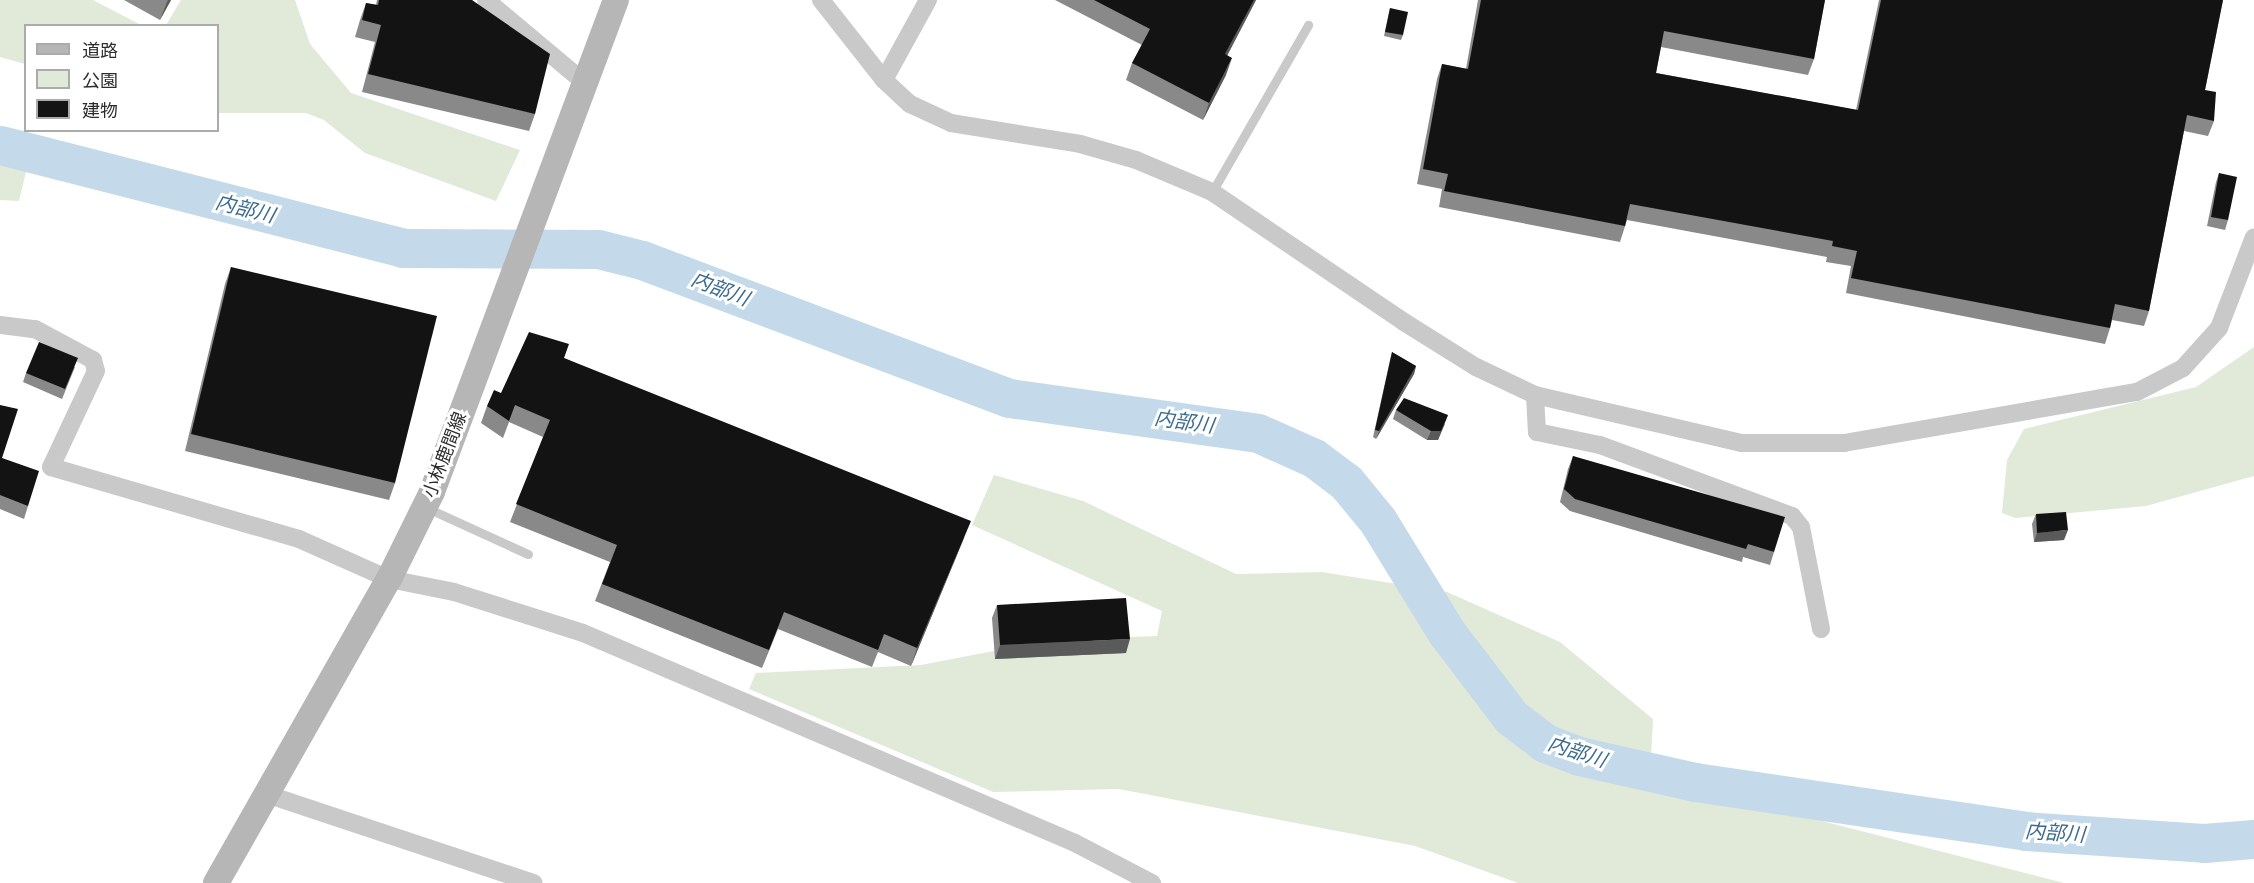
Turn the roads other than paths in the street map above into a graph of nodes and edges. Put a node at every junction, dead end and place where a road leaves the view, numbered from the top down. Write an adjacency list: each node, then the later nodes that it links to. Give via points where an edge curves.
1 (486, 0): 7 (street)
2 (616, 0): 7 (main road, 小林鹿間線)
3 (821, 0): 6 (street)
4 (928, 0): 6 (street)
5 (1308, 25): 8 (lane)
6 (885, 80): 8 (street, via 910,104 951,123 1080,144 1136,160)
7 (586, 84): 12 (main road, 小林鹿間線)
8 (1212, 192): 11 (street, via 1422,333)
9 (2254, 237): 11 (street, via 2219,328 2183,368 2137,392 1821,443 1741,443)
10 (0, 325): 14 (street, via 35,330 93,360 96,371 51,467 299,540)
11 (1535, 395): 15 (street, via 1537,432 1600,445 1792,516 1802,527)
12 (424, 507): 13 (lane); 14 (main road, 小林鹿間線)
13 (528, 554)
14 (389, 579): 16 (main road, 小林鹿間線); 19 (street, via 454,592 583,633 1075,843)
15 (1821, 629)
16 (266, 794): 17 (main road, 小林鹿間線); 18 (street)
17 (216, 883)
18 (534, 883)
19 (1152, 883)

